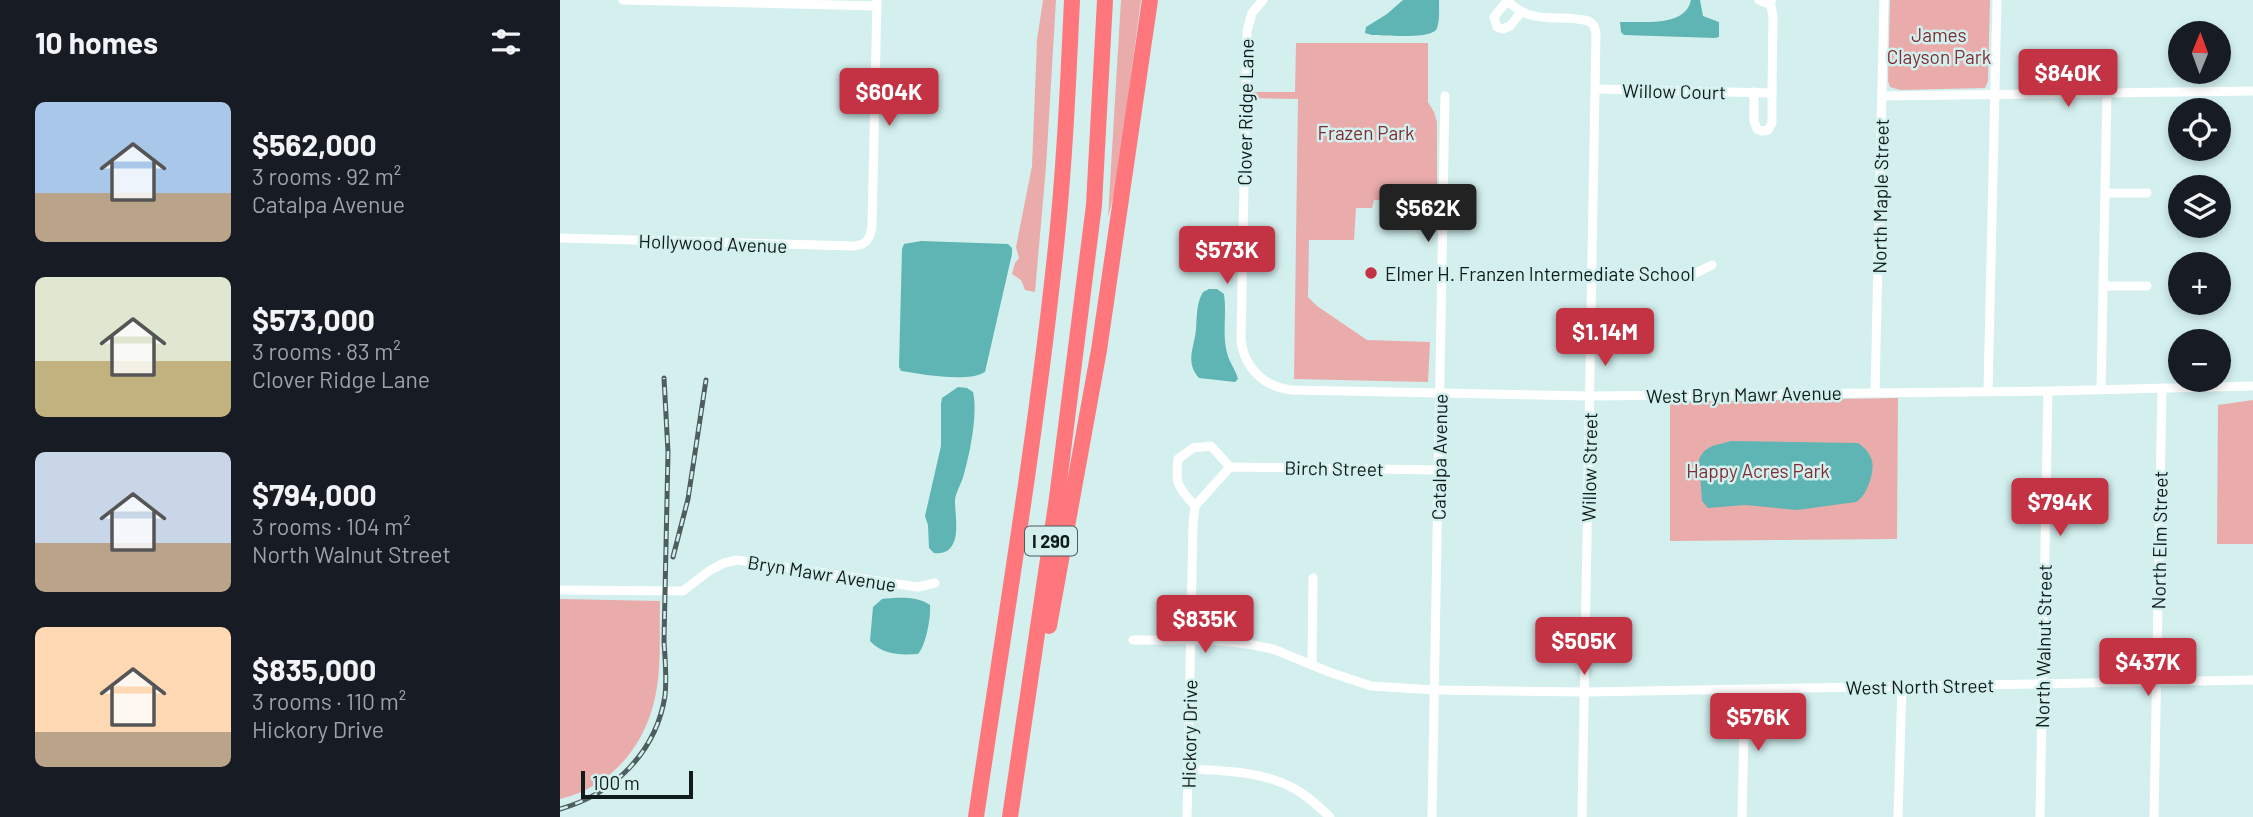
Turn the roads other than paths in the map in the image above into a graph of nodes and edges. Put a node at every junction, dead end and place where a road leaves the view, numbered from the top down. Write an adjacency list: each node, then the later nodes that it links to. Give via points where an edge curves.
1 (623, 0): 12 (street)
2 (1071, 0): 56 (highway, I 290, via 1063,165 1046,336)
3 (1105, 0): 54 (highway, I 290, via 1094,205)
4 (1150, 0): 22 (highway)
5 (1160, 0): 22 (highway, via 1138,121)
6 (1262, 0): 36 (street, Clover Ridge Lane, via 1247,31 1241,335 1245,356 1262,379 1286,389)
7 (1507, 0): 13 (street, Willow Street); 13 (street, Willow Street, via 1494,17 1497,27 1510,26)
8 (1759, 0): 11 (street, Willow Court)
9 (1884, 0): 21 (street, North Maple Street)
10 (1997, 0): 19 (street)
11 (1771, 1): 17 (street, Willow Court)
12 (877, 3): 25 (street, Hollywood Avenue, via 872,226 866,242 854,246)
13 (1521, 12): 14 (street, Willow Street, via 1593,24)
14 (1595, 89): 16 (street, Willow Court); 27 (street, Willow Street)
15 (2253, 91): 18 (street)
16 (1754, 92): 17 (street, Willow Court); 17 (street, Willow Court, via 1755,125 1764,131 1772,123)
17 (1772, 93)
18 (2107, 93): 19 (street); 23 (street)
19 (1994, 95): 21 (street); 33 (street)
20 (1445, 96): 36 (street, Catalpa Avenue)
21 (1882, 96): 35 (street, North Maple Street)
22 (1128, 150): 54 (highway, via 1082,450 1048,631)
23 (2105, 193): 24 (street); 28 (street)
24 (2147, 193)
25 (560, 239)
26 (1712, 265): 27 (street, via 1694,274)
27 (1592, 276): 37 (street, Willow Street)
28 (2104, 286): 29 (street); 32 (street)
29 (2147, 286)
30 (2253, 386): 31 (street, West Bryn Mawr Avenue)
31 (2162, 388): 32 (street, West Bryn Mawr Avenue); 48 (street, North Elm Street)
32 (2101, 389): 34 (street, West Bryn Mawr Avenue)
33 (1988, 391): 34 (street, West Bryn Mawr Avenue); 35 (street, West Bryn Mawr Avenue)
34 (2048, 391): 49 (street, North Walnut Street)
35 (1875, 392): 37 (street, West Bryn Mawr Avenue)
36 (1439, 393): 37 (street, West Bryn Mawr Avenue); 39 (street, Catalpa Avenue)
37 (1590, 396): 53 (street, Willow Street)
38 (1230, 467): 39 (street, Birch Street); 40 (street); 40 (street, via 1211,446 1193,448 1178,459 1175,478)
39 (1439, 470): 52 (street, Catalpa Avenue)
40 (1195, 506): 45 (street, Hickory Drive)
41 (1313, 578): 46 (street)
42 (935, 583): 43 (street, Bryn Mawr Avenue, via 918,587 737,560 709,571 683,591)
43 (560, 590)
44 (1133, 640): 45 (street, West North Street)
45 (1190, 640): 46 (street, West North Street, via 1273,649); 55 (street, Hickory Drive)
46 (1312, 665): 52 (street, West North Street, via 1371,686)
47 (2253, 680): 48 (street, West North Street)
48 (2155, 683): 49 (street, West North Street); 65 (street, North Elm Street)
49 (2042, 684): 50 (street, West North Street); 64 (street, North Walnut Street)
50 (1902, 686): 51 (street, West North Street); 63 (street)
51 (1745, 689): 53 (street, West North Street); 62 (street)
52 (1434, 690): 53 (street, West North Street); 60 (street, Catalpa Avenue)
53 (1585, 692): 61 (street, Willow Street)
54 (1023, 730): 57 (highway, I 290)
55 (1189, 769): 58 (street, Hickory Drive); 59 (street, via 1240,771 1273,780 1295,789)
56 (976, 817)
57 (1010, 817)
58 (1187, 817)
59 (1329, 817)
60 (1432, 817)
61 (1582, 817)
62 (1742, 817)
63 (1898, 817)
64 (2040, 817)
65 (2154, 817)

